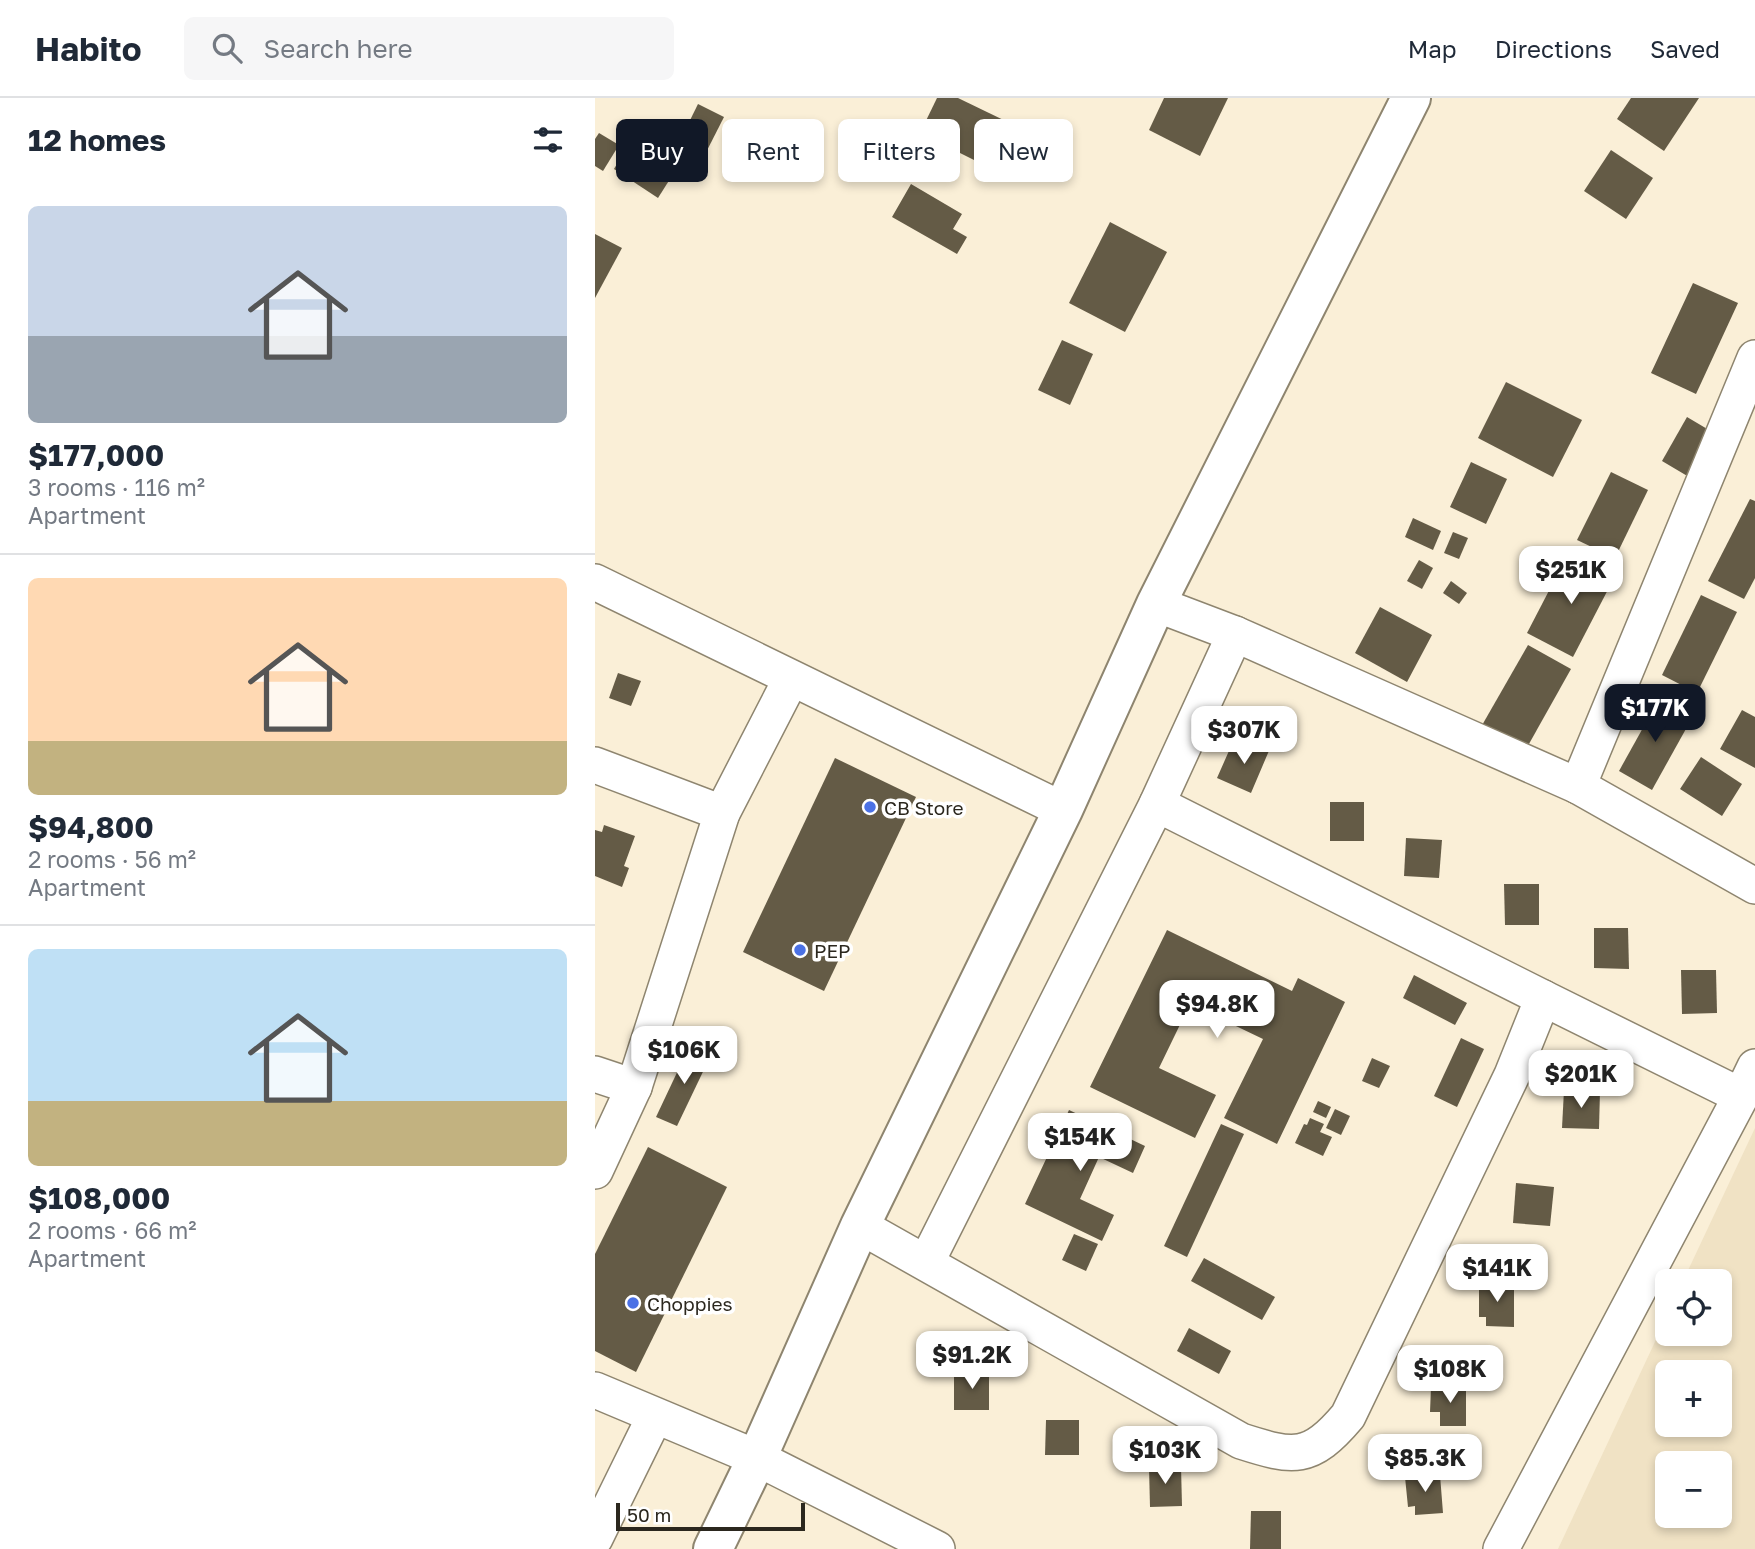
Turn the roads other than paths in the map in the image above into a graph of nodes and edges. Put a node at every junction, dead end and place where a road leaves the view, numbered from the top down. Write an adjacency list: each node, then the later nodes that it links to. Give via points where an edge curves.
1 (1411, 98): 4 (main road)
2 (1755, 358): 8 (street)
3 (595, 582): 6 (street)
4 (1156, 604): 5 (street); 10 (main road)
5 (1235, 634): 8 (street); 9 (street)
6 (791, 679): 10 (street); 11 (street)
7 (595, 765): 11 (street)
8 (1578, 786): 12 (street)
9 (1157, 804): 13 (street); 19 (street)
10 (1063, 810): 18 (main road)
11 (722, 813): 16 (street)
12 (1755, 886)
13 (1543, 998): 15 (street); 19 (street, via 1512,1075 1348,1416 1329,1439 1303,1452 1276,1452 1241,1441)
14 (595, 1074): 16 (street)
15 (1748, 1081): 26 (street)
16 (634, 1087): 17 (street)
17 (595, 1171)
18 (860, 1226): 19 (street); 22 (main road)
19 (927, 1261)
20 (595, 1390): 21 (street)
21 (655, 1416): 22 (street); 23 (street)
22 (757, 1458): 24 (main road); 25 (street)
23 (595, 1538)
24 (713, 1549)
25 (937, 1549)
26 (1501, 1549)

